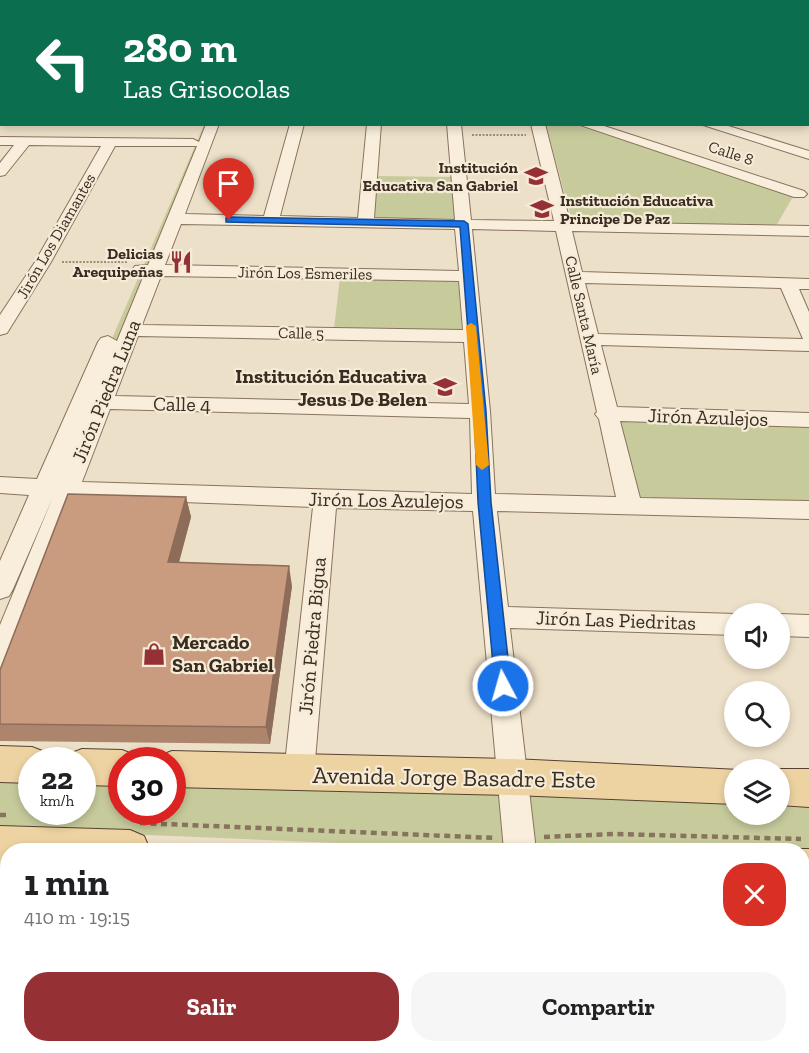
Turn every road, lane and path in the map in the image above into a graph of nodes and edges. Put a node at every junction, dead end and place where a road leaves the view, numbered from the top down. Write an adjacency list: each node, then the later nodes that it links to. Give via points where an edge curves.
1 (199, 126): 12 (street, Jirón Piedra Luna)
2 (212, 126): 16 (street, Jirón Piedra Luna)
3 (296, 126): 17 (street)
4 (374, 126): 18 (street)
5 (588, 126): 15 (street, Calle 8)
6 (713, 126): 13 (street)
7 (455, 130): 8 (path); 19 (street)
8 (539, 130): 20 (street, Calle Santa María)
9 (0, 141): 10 (street)
10 (25, 141): 11 (street); 14 (street)
11 (110, 142): 12 (street); 22 (street, Jirón Los Diamantes)
12 (193, 143): 23 (street, Jirón Piedra Luna)
13 (809, 155)
14 (0, 172)
15 (796, 206): 20 (street); 21 (street)
16 (175, 219): 17 (street); 23 (street, Jirón Piedra Luna)
17 (271, 220): 18 (street)
18 (366, 222): 19 (street)
19 (464, 224): 20 (street); 24 (street)
20 (562, 225): 25 (street, Calle Santa María)
21 (809, 231)
22 (43, 262): 23 (path); 28 (street, Jirón Los Diamantes)
23 (147, 267): 24 (street, Jirón Los Esmeriles); 29 (street, Jirón Piedra Luna); 39 (street, Jirón Piedra Luna)
24 (468, 276): 31 (street)
25 (575, 277): 26 (street); 32 (street, Calle Santa María)
26 (788, 283): 27 (street); 30 (street)
27 (809, 284)
28 (0, 329)
29 (130, 330): 31 (street, Calle 5); 34 (street, Jirón Piedra Luna)
30 (809, 335)
31 (472, 336): 35 (street)
32 (590, 339): 33 (street); 36 (street, Calle Santa María)
33 (809, 345)
34 (101, 402): 35 (street, Calle 4); 40 (street, Jirón Piedra Luna)
35 (480, 411): 42 (street)
36 (606, 414): 37 (street, Jirón Azulejos); 43 (street, Calle Santa María)
37 (809, 420)
38 (0, 485): 39 (street, Jirón Los Azulejos)
39 (43, 487): 40 (street, Jirón Los Azulejos); 45 (street, Jirón Piedra Luna)
40 (66, 490): 41 (street, Jirón Los Azulejos); 50 (street, Jirón Piedra Luna)
41 (325, 499): 42 (street, Jirón Los Azulejos); 54 (street, Jirón Piedra Bigua)
42 (484, 502): 43 (street, Jirón Los Azulejos); 46 (street)
43 (630, 505): 44 (street, Jirón Los Azulejos)
44 (809, 510)
45 (0, 589)
46 (496, 616): 47 (street, Jirón Las Piedritas); 55 (street)
47 (724, 624)
48 (790, 625): 49 (street)
49 (809, 626)
50 (0, 658)
51 (0, 764): 52 (main road)
52 (18, 765)
53 (186, 769): 54 (main road, Avenida Jorge Basadre Este)
54 (299, 773): 55 (main road, Avenida Jorge Basadre Este)
55 (513, 777): 56 (main road, Avenida Jorge Basadre Este); 64 (street)
56 (724, 786)
57 (790, 787): 58 (main road)
58 (809, 788)
59 (0, 815): 60 (path)
60 (6, 831): 61 (main road)
61 (131, 836): 63 (path)
62 (809, 839): 65 (path, via 614,834)
63 (470, 843)
64 (519, 843)
65 (528, 843)

